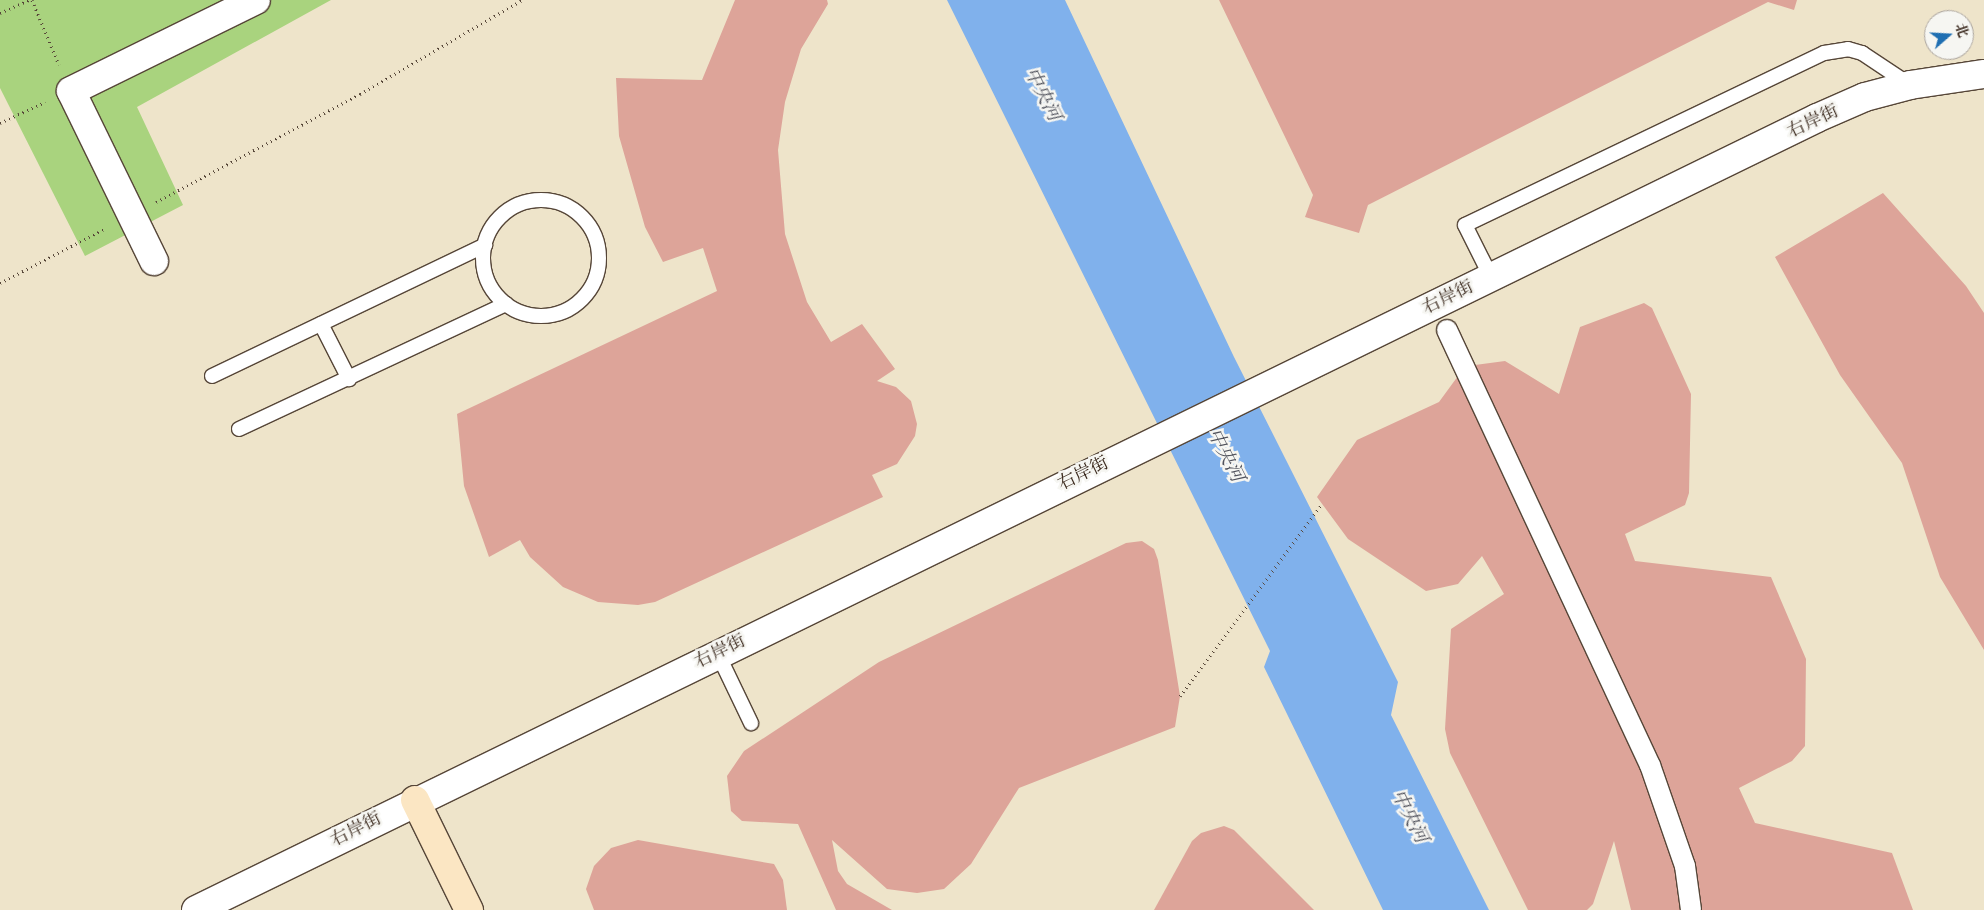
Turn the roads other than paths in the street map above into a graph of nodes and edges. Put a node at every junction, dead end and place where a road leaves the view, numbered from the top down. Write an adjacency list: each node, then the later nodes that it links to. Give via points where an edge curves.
1 (256, 0): 5 (street, via 70,91)
2 (1984, 74): 3 (street, 右岸街)
3 (1910, 85): 6 (street, 右岸街, via 1865,97 1817,118); 6 (lane, via 1862,53 1848,49 1824,53 1465,225)
4 (485, 245): 7 (lane, via 486,278); 7 (lane, via 505,212 542,200 562,203 579,213 595,238 598,267 579,302 543,316); 8 (lane)
5 (154, 260)
6 (1491, 276): 13 (street, 右岸街)
7 (506, 304): 11 (lane)
8 (321, 324): 10 (lane); 11 (lane)
9 (1447, 330): 18 (street, via 1650,765 1685,866)
10 (212, 376)
11 (348, 379): 12 (lane)
12 (239, 429)
13 (717, 652): 14 (lane); 15 (street, 右岸街)
14 (751, 723)
15 (415, 800): 16 (street, 右岸街); 17 (main road)
16 (196, 910)
17 (469, 910)
18 (1691, 910)

